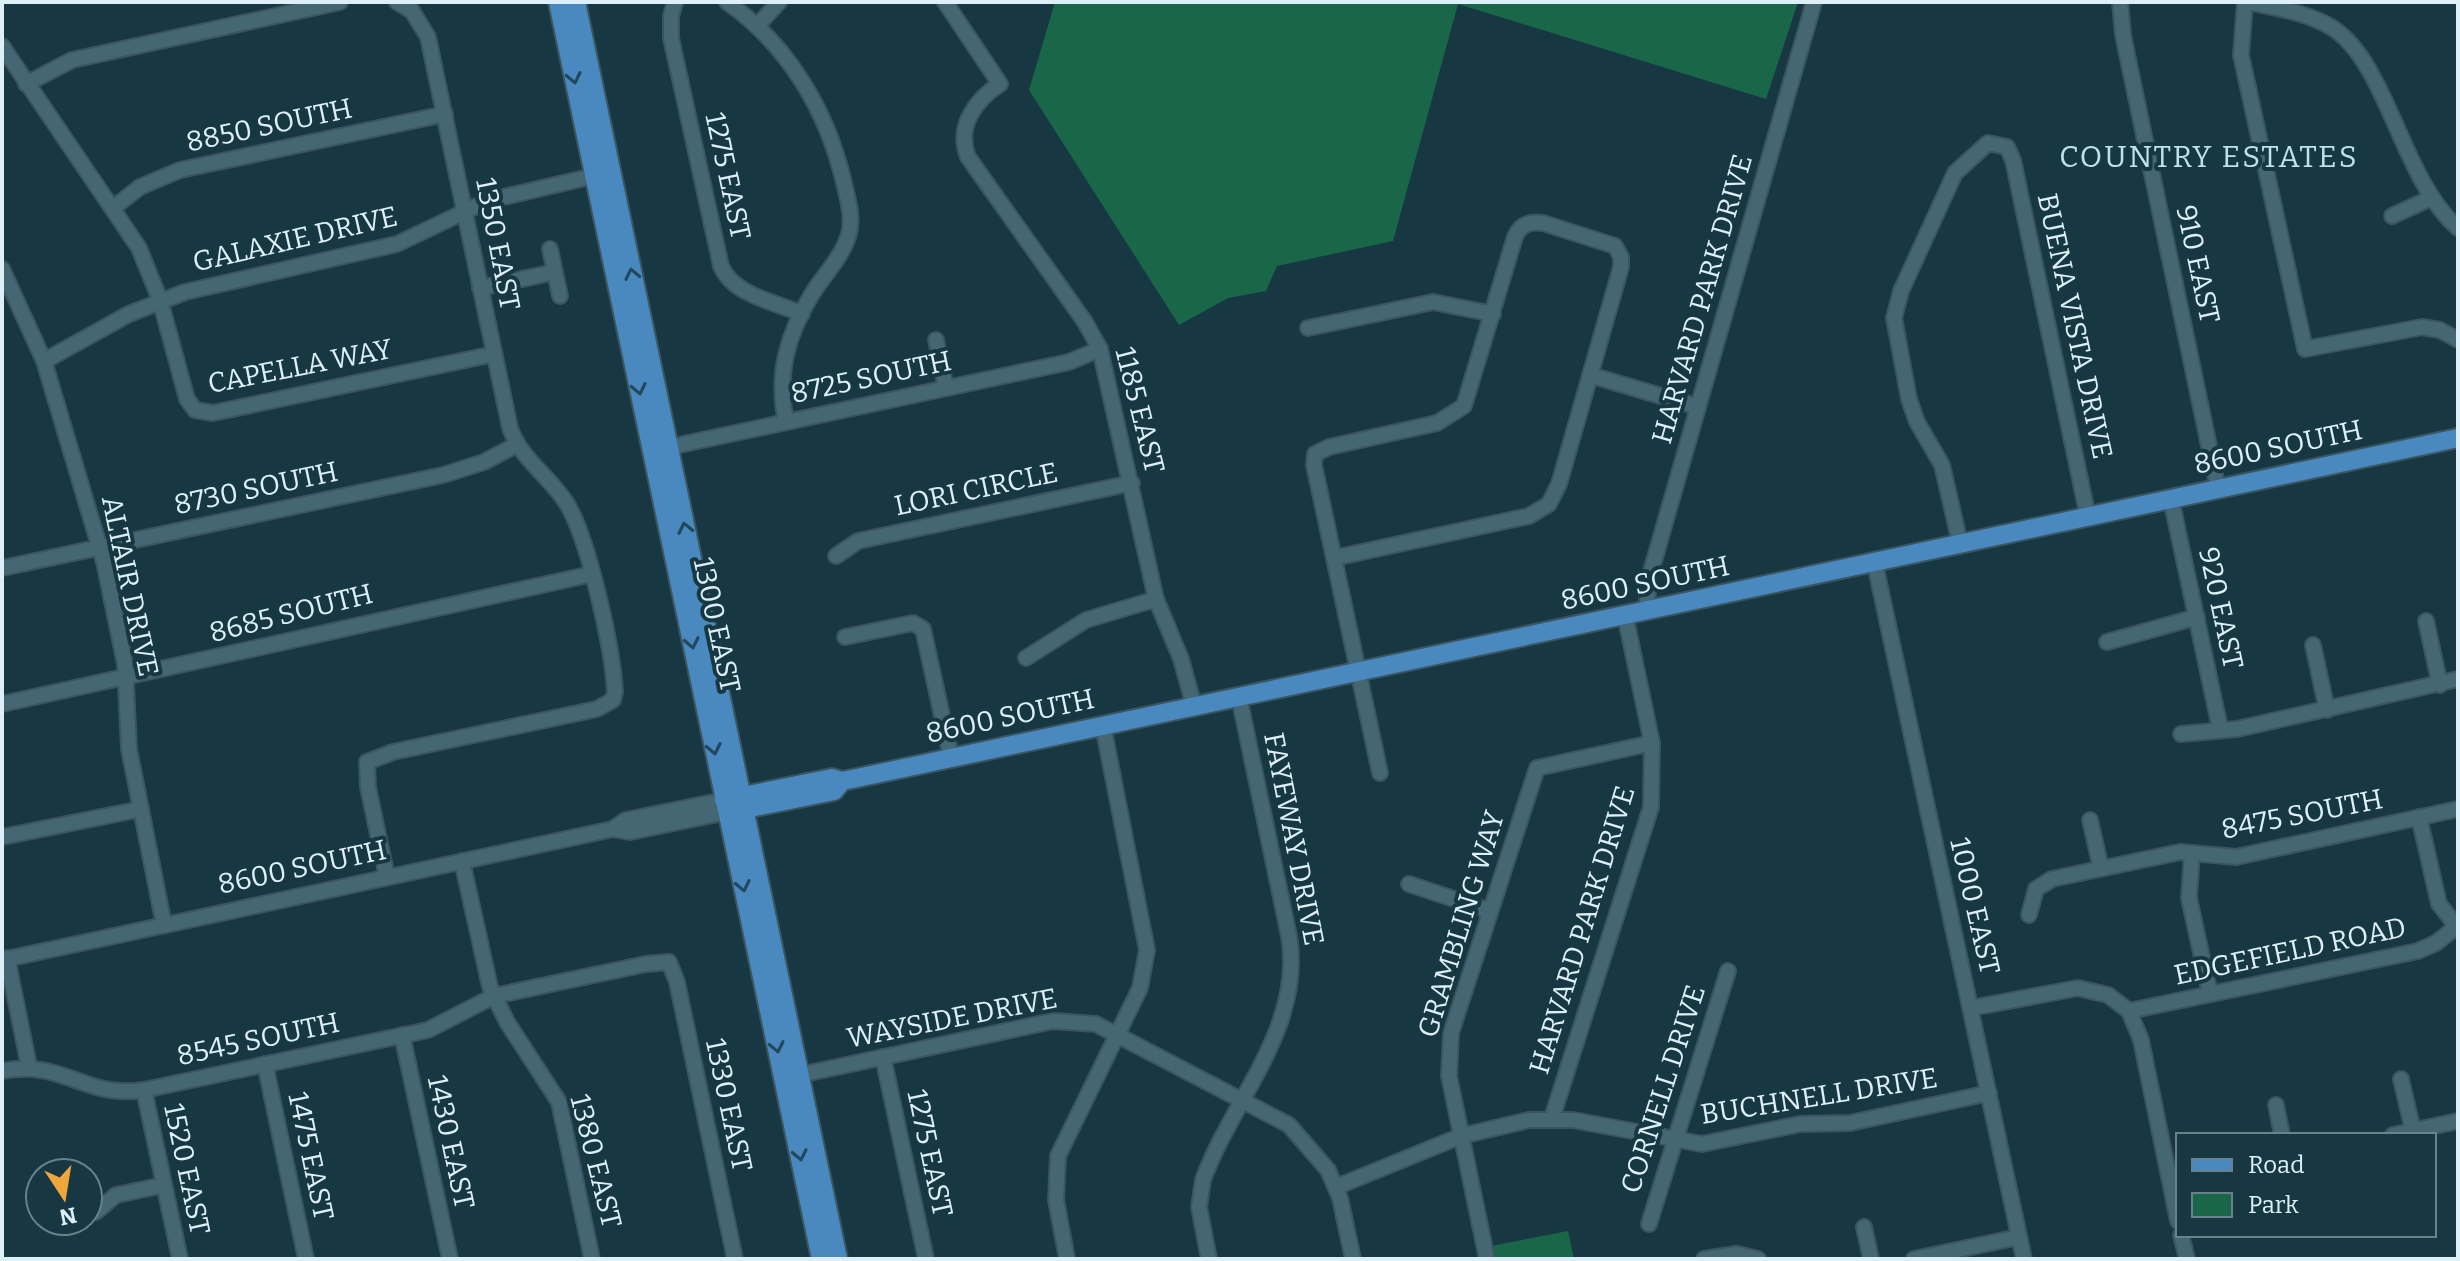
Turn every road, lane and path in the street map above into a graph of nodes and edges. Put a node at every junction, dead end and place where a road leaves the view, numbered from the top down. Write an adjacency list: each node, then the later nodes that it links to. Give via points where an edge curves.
1 (340, 2): 12 (street)
2 (397, 2): 16 (street, 1350 EAST, via 422,23)
3 (558, 2): 17 (main road, 1300 EAST, one-way to 17)
4 (576, 2): 17 (main road, 1300 EAST)
5 (675, 2): 29 (street, 1275 EAST, via 671,38 721,266 727,280 740,288)
6 (727, 2): 13 (street)
7 (779, 2): 13 (street)
8 (945, 2): 34 (street, 1185 EAST, via 1000,84 971,114 963,136 968,157)
9 (1814, 2): 39 (street, HARVARD PARK DRIVE)
10 (2120, 2): 45 (street, 910 EAST)
11 (2246, 2): 18 (street, via 2318,20 2348,40); 33 (street, via 2241,55 2305,349 2413,327 2440,330)
12 (273, 9): 15 (street, via 72,60)
13 (757, 26): 29 (street, via 803,82 832,140 851,218 842,250)
14 (2, 46): 15 (street, CAPELLA WAY)
15 (26, 84): 19 (street, CAPELLA WAY)
16 (445, 114): 19 (street, 8850 SOUTH, via 180,170 140,187); 20 (street, 1350 EAST)
17 (602, 174): 20 (street, GALAXIE DRIVE, via 507,194); 43 (main road, 1300 EAST)
18 (2431, 198): 21 (street); 22 (street)
19 (113, 208): 28 (street, CAPELLA WAY, via 139,248)
20 (465, 211): 26 (street, 1350 EAST); 28 (street, GALAXIE DRIVE, via 397,244)
21 (2392, 216)
22 (2458, 228)
23 (550, 249): 25 (street)
24 (2, 269): 36 (street, ALTAIR DRIVE)
25 (555, 272): 26 (street); 27 (street)
26 (480, 288): 35 (street, 1350 EAST)
27 (560, 296)
28 (160, 300): 35 (street, CAPELLA WAY, via 187,399 204,413); 36 (street, GALAXIE DRIVE)
29 (802, 314): 40 (street, via 780,375)
30 (1493, 314): 31 (street, via 1433,302); 37 (street, via 1515,237 1526,224 1543,223 1607,242 1621,257); 51 (street, via 1468,399 1457,414 1315,454)
31 (1308, 328)
32 (936, 340): 38 (street)
33 (2458, 340)
34 (1100, 349): 38 (street, 8725 SOUTH, via 1069,362); 44 (street, 1185 EAST)
35 (494, 354): 42 (street, 1350 EAST)
36 (44, 361): 49 (street, ALTAIR DRIVE)
37 (1590, 375): 39 (street); 51 (street, via 1556,494 1540,512)
38 (946, 388): 40 (street, 8725 SOUTH)
39 (1698, 407): 56 (street, HARVARD PARK DRIVE, via 1646,587)
40 (786, 422): 43 (street, 8725 SOUTH)
41 (2458, 438): 45 (main road, 8600 SOUTH)
42 (516, 445): 49 (street, 8730 SOUTH, via 443,475); 54 (street, via 565,500 582,533)
43 (659, 449): 78 (main road, 1300 EAST)
44 (1132, 483): 50 (street, LORI CIRCLE, via 858,541); 55 (street, 1185 EAST)
45 (2218, 489): 46 (main road, 8600 SOUTH)
46 (2171, 499): 47 (main road, 8600 SOUTH); 58 (street, 920 EAST)
47 (2088, 517): 48 (main road, 8600 SOUTH); 48 (street, BUENA VISTA DRIVE, via 2013,160 2007,147 1988,143 1955,173 1901,291 1894,318 1909,399 1942,465)
48 (1960, 543): 52 (main road, 8600 SOUTH)
49 (100, 547): 53 (street, 8730 SOUTH); 65 (street, ALTAIR DRIVE)
50 (836, 556)
51 (1334, 558): 64 (street)
52 (1875, 564): 56 (main road, 8600 SOUTH); 98 (street, 1000 EAST)
53 (2, 568)
54 (592, 574): 65 (street, 8685 SOUTH); 87 (street, via 615,683 613,700 597,709 367,762)
55 (1156, 599): 63 (street, via 1086,620); 70 (street, 1185 EAST)
56 (1646, 611): 57 (main road, 8600 SOUTH)
57 (1625, 615): 64 (main road, 8600 SOUTH); 75 (street, HARVARD PARK DRIVE)
58 (2197, 617): 61 (street); 73 (street, 920 EAST)
59 (2426, 621): 67 (street)
60 (845, 637): 76 (street, via 913,623 923,629)
61 (2107, 642)
62 (2313, 645): 71 (street)
63 (1026, 658)
64 (1358, 672): 68 (main road, 8600 SOUTH); 77 (street)
65 (127, 678): 69 (street, 8685 SOUTH); 79 (street, ALTAIR DRIVE, via 127,735)
66 (2458, 679): 67 (street)
67 (2440, 685): 71 (street)
68 (1239, 697): 70 (main road, 8600 SOUTH); 110 (street, FAYEWAY DRIVE, via 1292,968 1285,1015)
69 (2, 704)
70 (1194, 706): 72 (main road, 8600 SOUTH)
71 (2327, 710): 73 (street)
72 (1103, 726): 76 (main road, 8600 SOUTH); 100 (street, via 1147,937 1140,988)
73 (2220, 728): 74 (street)
74 (2181, 734)
75 (1652, 743): 89 (street, GRAMBLING WAY, via 1537,768); 112 (street, HARVARD PARK DRIVE, via 1651,807)
76 (951, 757): 78 (main road, 8600 SOUTH, via 842,781 834,791)
77 (1380, 773)
78 (733, 804): 85 (street, 8600 SOUTH, via 630,832 613,829); 106 (main road, 1300 EAST)
79 (141, 809): 83 (street); 91 (street, ALTAIR DRIVE)
80 (2458, 809): 81 (street, 8475 SOUTH)
81 (2419, 817): 84 (street, 8475 SOUTH, via 2236,857); 92 (street, via 2439,904)
82 (2090, 820): 86 (street)
83 (2, 837)
84 (2192, 853): 86 (street, 8475 SOUTH); 96 (street, via 2189,898)
85 (462, 861): 87 (street, 8600 SOUTH); 97 (street, 1380 EAST)
86 (2101, 868): 90 (street, 8475 SOUTH, via 2042,883)
87 (387, 877): 91 (street, 8600 SOUTH)
88 (1409, 884): 89 (street)
89 (1490, 911): 117 (street, GRAMBLING WAY, via 1447,1054)
90 (2029, 915)
91 (164, 925): 93 (street, 8600 SOUTH)
92 (2457, 928): 96 (street, EDGEFIELD ROAD, via 2426,948)
93 (5, 959): 104 (street)
94 (669, 962): 97 (street, 8545 SOUTH); 131 (street, 1330 EAST)
95 (1728, 971): 118 (street, CORNELL DRIVE)
96 (2210, 994): 99 (street, EDGEFIELD ROAD)
97 (494, 996): 101 (street, 8545 SOUTH, via 441,1025); 130 (street, 1380 EAST, via 559,1102)
98 (1971, 1008): 99 (street, via 2078,988 2108,995); 109 (street, 1000 EAST)
99 (2129, 1011): 119 (street, via 2141,1040)
100 (1117, 1034): 102 (street, WAYSIDE DRIVE, via 1069,1020); 110 (street, WAYSIDE DRIVE); 135 (street, via 1058,1156 1054,1186)
101 (402, 1035): 103 (street, 8545 SOUTH); 129 (street, 1430 EAST)
102 (883, 1057): 106 (street, WAYSIDE DRIVE); 134 (street, 1275 EAST)
103 (265, 1064): 108 (street, 8545 SOUTH); 128 (street, 1475 EAST)
104 (29, 1066): 105 (street); 108 (street, 8545 SOUTH, via 112,1092)
105 (2, 1071)
106 (791, 1077): 132 (main road, 1300 EAST, one-way to 132); 133 (main road, 1300 EAST)
107 (2401, 1079): 114 (street)
108 (144, 1090): 120 (street, 1520 EAST)
109 (1989, 1093): 118 (street, BUCHNELL DRIVE, via 1850,1123 1800,1124 1702,1144); 125 (street, 1000 EAST)
110 (1243, 1099): 121 (street, WAYSIDE DRIVE, via 1306,1140); 136 (street, FAYEWAY DRIVE, via 1200,1193)
111 (2276, 1105): 115 (street)
112 (1552, 1118): 117 (street, BUCHNELL DRIVE); 118 (street, BUCHNELL DRIVE)
113 (2458, 1121): 114 (street)
114 (2413, 1131): 116 (street)
115 (2282, 1133)
116 (2403, 1133)
117 (1461, 1136): 121 (street, BUCHNELL DRIVE); 138 (street, GRAMBLING WAY)
118 (1673, 1140): 123 (street, CORNELL DRIVE)
119 (2174, 1182)
120 (164, 1185): 122 (street, via 116,1195); 127 (street, 1520 EAST)
121 (1336, 1187): 137 (street, WAYSIDE DRIVE)
122 (104, 1205)
123 (1649, 1224)
124 (1864, 1227): 141 (street)
125 (2019, 1237): 142 (street); 143 (street, 1000 EAST)
126 (2182, 1237): 144 (street)
127 (180, 1259)
128 (306, 1259)
129 (450, 1259)
130 (592, 1259)
131 (735, 1259)
132 (821, 1259)
133 (838, 1259)
134 (926, 1259)
135 (1067, 1259)
136 (1209, 1259)
137 (1353, 1259)
138 (1487, 1259)
139 (1704, 1259): 140 (street, via 1737,1254)
140 (1758, 1259)
141 (1871, 1259)
142 (1914, 1259)
143 (2024, 1259)
144 (2187, 1259)

